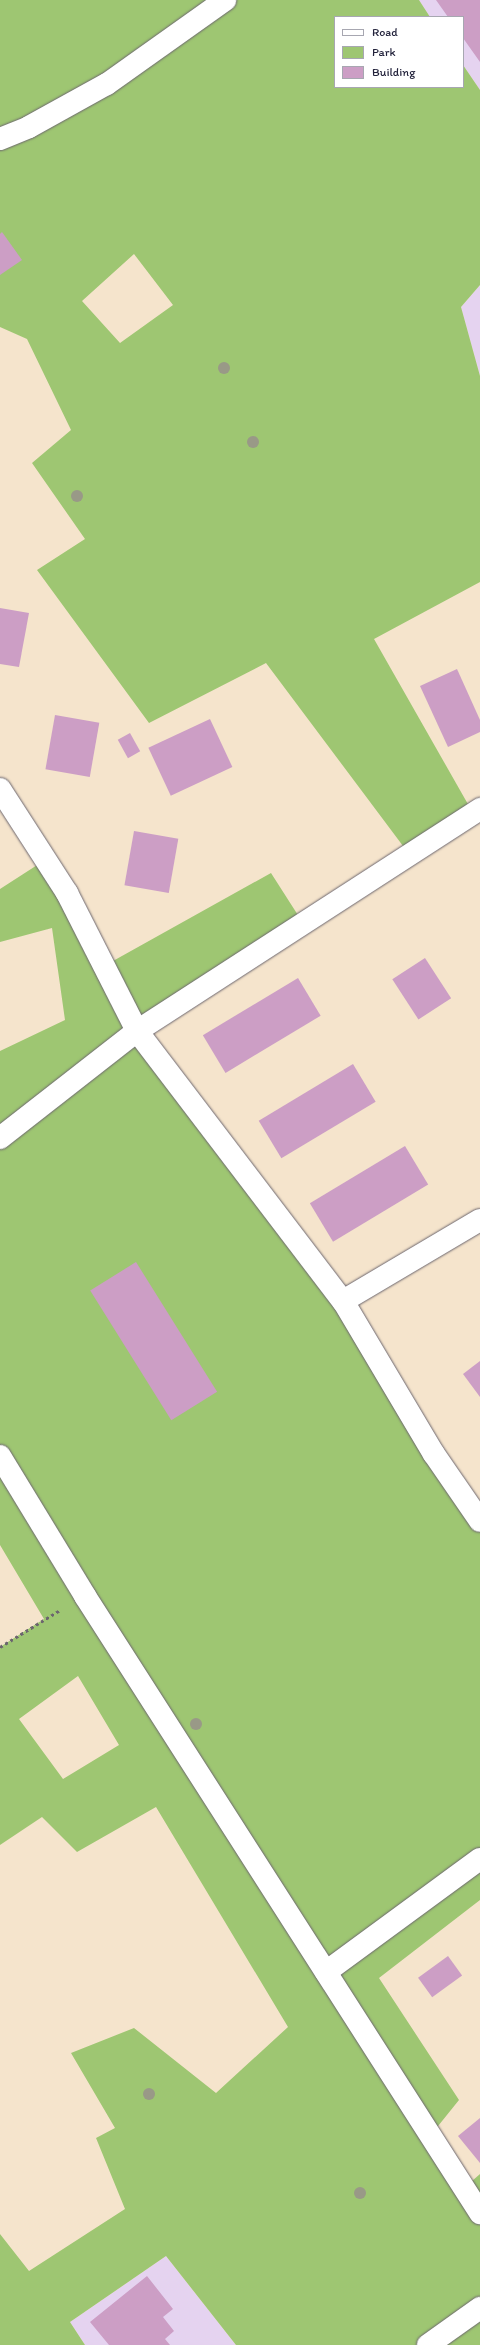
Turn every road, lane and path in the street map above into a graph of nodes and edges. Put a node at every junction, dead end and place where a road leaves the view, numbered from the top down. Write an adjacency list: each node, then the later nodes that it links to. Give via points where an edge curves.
1 (225, 0): 2 (street, via 107,84 29,127)
2 (0, 139)
3 (0, 789): 5 (street, via 67,893)
4 (480, 809): 5 (street)
5 (137, 1031): 6 (street); 8 (street)
6 (0, 1138)
7 (480, 1220): 8 (street)
8 (343, 1301): 10 (street, via 434,1454)
9 (0, 1456): 11 (street)
10 (480, 1521)
11 (85, 1596): 12 (path); 14 (street)
12 (0, 1647)
13 (480, 1859): 14 (street)
14 (326, 1972): 15 (street)
15 (480, 2213)
16 (480, 2308): 17 (street)
17 (428, 2345)

